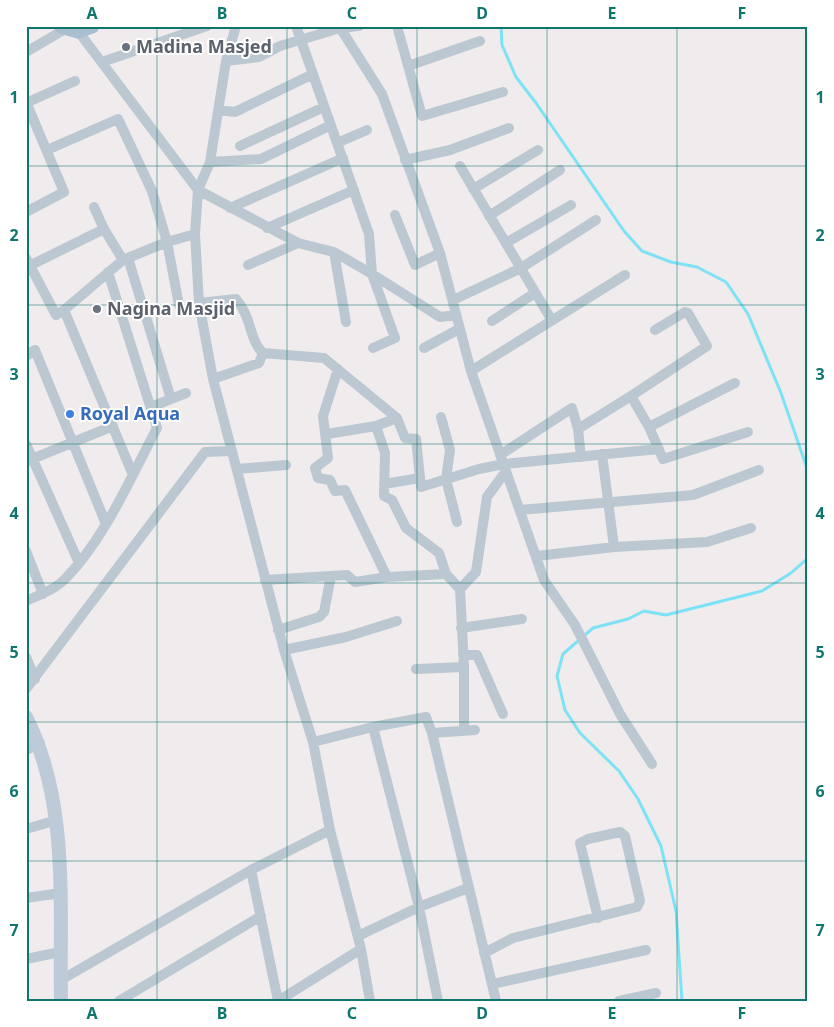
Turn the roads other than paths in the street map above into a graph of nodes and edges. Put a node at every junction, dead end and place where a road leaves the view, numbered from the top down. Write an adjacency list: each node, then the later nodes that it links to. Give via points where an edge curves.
1 (207, 26): 12 (street)
2 (236, 26): 11 (street)
3 (296, 26): 8 (street)
4 (359, 26): 6 (street)
5 (397, 26): 13 (street)
6 (340, 27): 8 (street); 28 (street, via 382,94)
7 (75, 28): 10 (street); 12 (street)
8 (301, 41): 11 (street, via 280,46 259,57); 14 (street)
9 (480, 41): 13 (street)
10 (26, 52)
11 (226, 61): 19 (street)
12 (102, 62): 33 (street)
13 (408, 66): 16 (street, via 422,116)
14 (313, 74): 18 (street); 19 (street, via 235,112)
15 (75, 81): 17 (street)
16 (503, 92)
17 (27, 105): 25 (street)
18 (324, 107): 20 (street); 24 (street)
19 (219, 110): 29 (street)
20 (331, 124): 23 (street); 29 (street, via 261,159)
21 (509, 128): 28 (street, via 450,150)
22 (367, 130): 23 (street)
23 (337, 143): 27 (street)
24 (240, 146)
25 (47, 150): 38 (street, via 64,192); 45 (street, via 118,119 152,191)
26 (538, 150): 32 (street)
27 (343, 158): 34 (street); 37 (street)
28 (405, 160): 49 (street)
29 (210, 162): 33 (street)
30 (460, 166): 32 (street)
31 (560, 170): 40 (street)
32 (473, 189): 40 (street)
33 (198, 190): 37 (street); 44 (street)
34 (354, 190): 42 (street); 55 (street, via 369,234)
35 (570, 205): 47 (street)
36 (94, 207): 43 (street)
37 (230, 208): 42 (street)
38 (26, 212)
39 (395, 215): 49 (street, via 415,265)
40 (489, 216): 47 (street)
41 (596, 220): 53 (street)
42 (268, 228): 46 (street)
43 (104, 229): 50 (street); 51 (street)
44 (194, 234): 45 (street); 59 (street)
45 (167, 242): 50 (street); 60 (street)
46 (298, 243): 48 (street); 52 (street)
47 (506, 243): 53 (street)
48 (334, 252): 55 (street); 65 (street)
49 (440, 253): 58 (street)
50 (125, 259): 54 (street); 78 (street)
51 (28, 262): 61 (street, via 56,315)
52 (248, 265)
53 (521, 268): 57 (street); 58 (street)
54 (108, 272): 61 (street); 79 (street)
55 (372, 274): 62 (street, via 440,317); 68 (street, via 395,338)
56 (625, 275): 63 (street)
57 (535, 293): 63 (street); 64 (street)
58 (453, 300): 62 (street)
59 (199, 303): 70 (street, via 236,300 246,310 258,348); 74 (street)
60 (179, 305)
61 (64, 310): 82 (street)
62 (456, 316): 66 (street)
63 (550, 319): 73 (street)
64 (492, 320)
65 (346, 322)
66 (459, 328): 69 (street); 73 (street)
67 (655, 330): 77 (street, via 685,312 707,346)
68 (372, 348)
69 (424, 348)
70 (263, 353): 72 (street, via 324,358); 74 (street, via 258,363)
71 (26, 356): 88 (street, via 35,350)
72 (338, 369): 80 (street); 87 (street, via 324,416)
73 (471, 371): 95 (street)
74 (213, 379): 91 (street)
75 (735, 383): 84 (street)
76 (186, 393): 78 (street)
77 (631, 396): 84 (street); 85 (street)
78 (171, 399): 79 (street)
79 (151, 407): 99 (street, via 158,428)
80 (397, 418): 83 (street); 100 (street, via 405,438 416,439)
81 (441, 418): 101 (street, via 450,450)
82 (112, 426): 88 (street); 99 (street)
83 (376, 426): 87 (street); 102 (street, via 385,453)
84 (649, 426): 90 (street)
85 (578, 429): 93 (street); 95 (street, via 572,408)
86 (748, 432): 90 (street, via 663,460)
87 (327, 434): 114 (street, via 328,458 315,468 318,478 330,480 335,491 345,490)
88 (72, 442): 94 (street); 106 (street)
89 (26, 444): 94 (street)
90 (658, 449): 92 (street)
91 (232, 451): 97 (street); 128 (street, via 204,452)
92 (602, 454): 93 (street); 103 (street)
93 (582, 457): 95 (street)
94 (29, 460): 111 (street)
95 (503, 463): 101 (street); 104 (street); 116 (street, via 487,497 476,572)
96 (286, 465): 97 (street)
97 (237, 469): 115 (street)
98 (759, 470): 103 (street, via 693,495)
99 (133, 475): 106 (street)
100 (420, 478): 101 (street, via 421,487); 102 (street)
101 (446, 479): 105 (street)
102 (384, 484): 112 (street, via 384,496 392,500 406,528 439,553)
103 (610, 501): 104 (street); 108 (street)
104 (520, 510): 110 (street)
105 (456, 522)
106 (106, 524): 111 (street)
107 (751, 528): 108 (street, via 706,542)
108 (614, 547): 110 (street)
109 (26, 551): 117 (street)
110 (536, 556): 137 (street, via 544,580 577,628 620,714)
111 (78, 563): 117 (street, via 65,580)
112 (446, 574): 114 (street); 116 (street)
113 (331, 576): 114 (street, via 347,575 355,582); 115 (street); 122 (street, via 324,612)
114 (387, 577)
115 (265, 580): 122 (street)
116 (460, 589): 121 (street)
117 (43, 594): 118 (street)
118 (26, 601)
119 (522, 619): 121 (street)
120 (397, 621): 123 (street, via 346,637)
121 (461, 628): 124 (street)
122 (278, 630): 123 (street)
123 (284, 650): 134 (street)
124 (463, 655): 126 (street); 130 (street, via 477,655)
125 (26, 657): 128 (street)
126 (464, 667): 127 (street); 133 (street, via 469,730)
127 (416, 669)
128 (35, 679): 129 (street)
129 (26, 689)
130 (503, 714)
131 (26, 717): 135 (main road)
132 (373, 727): 133 (street, via 426,717); 134 (street); 145 (street)
133 (432, 733): 142 (street)
134 (313, 742): 140 (street)
135 (40, 743): 136 (street); 138 (main road)
136 (26, 750)
137 (652, 764)
138 (57, 820): 139 (street); 143 (main road)
139 (26, 828)
140 (330, 830): 141 (street); 148 (street)
141 (251, 870): 146 (street); 154 (street)
142 (468, 888): 145 (street); 152 (street)
143 (61, 893): 144 (street); 151 (main road)
144 (26, 898)
145 (419, 907): 148 (street); 161 (street)
146 (261, 916): 158 (street); 159 (street)
147 (598, 918): 147 (street, via 635,909 640,904 625,836 620,832 580,843); 152 (street, via 513,938)
148 (358, 936): 149 (street)
149 (361, 949): 159 (street); 160 (street)
150 (646, 950): 155 (street)
151 (60, 952): 153 (street); 154 (main road)
152 (484, 953): 155 (street)
153 (26, 959)
154 (60, 980): 157 (main road)
155 (492, 984): 162 (street)
156 (656, 993): 163 (street)
157 (61, 1001)
158 (119, 1001)
159 (278, 1001)
160 (370, 1001)
161 (438, 1001)
162 (496, 1001)
163 (619, 1001)

